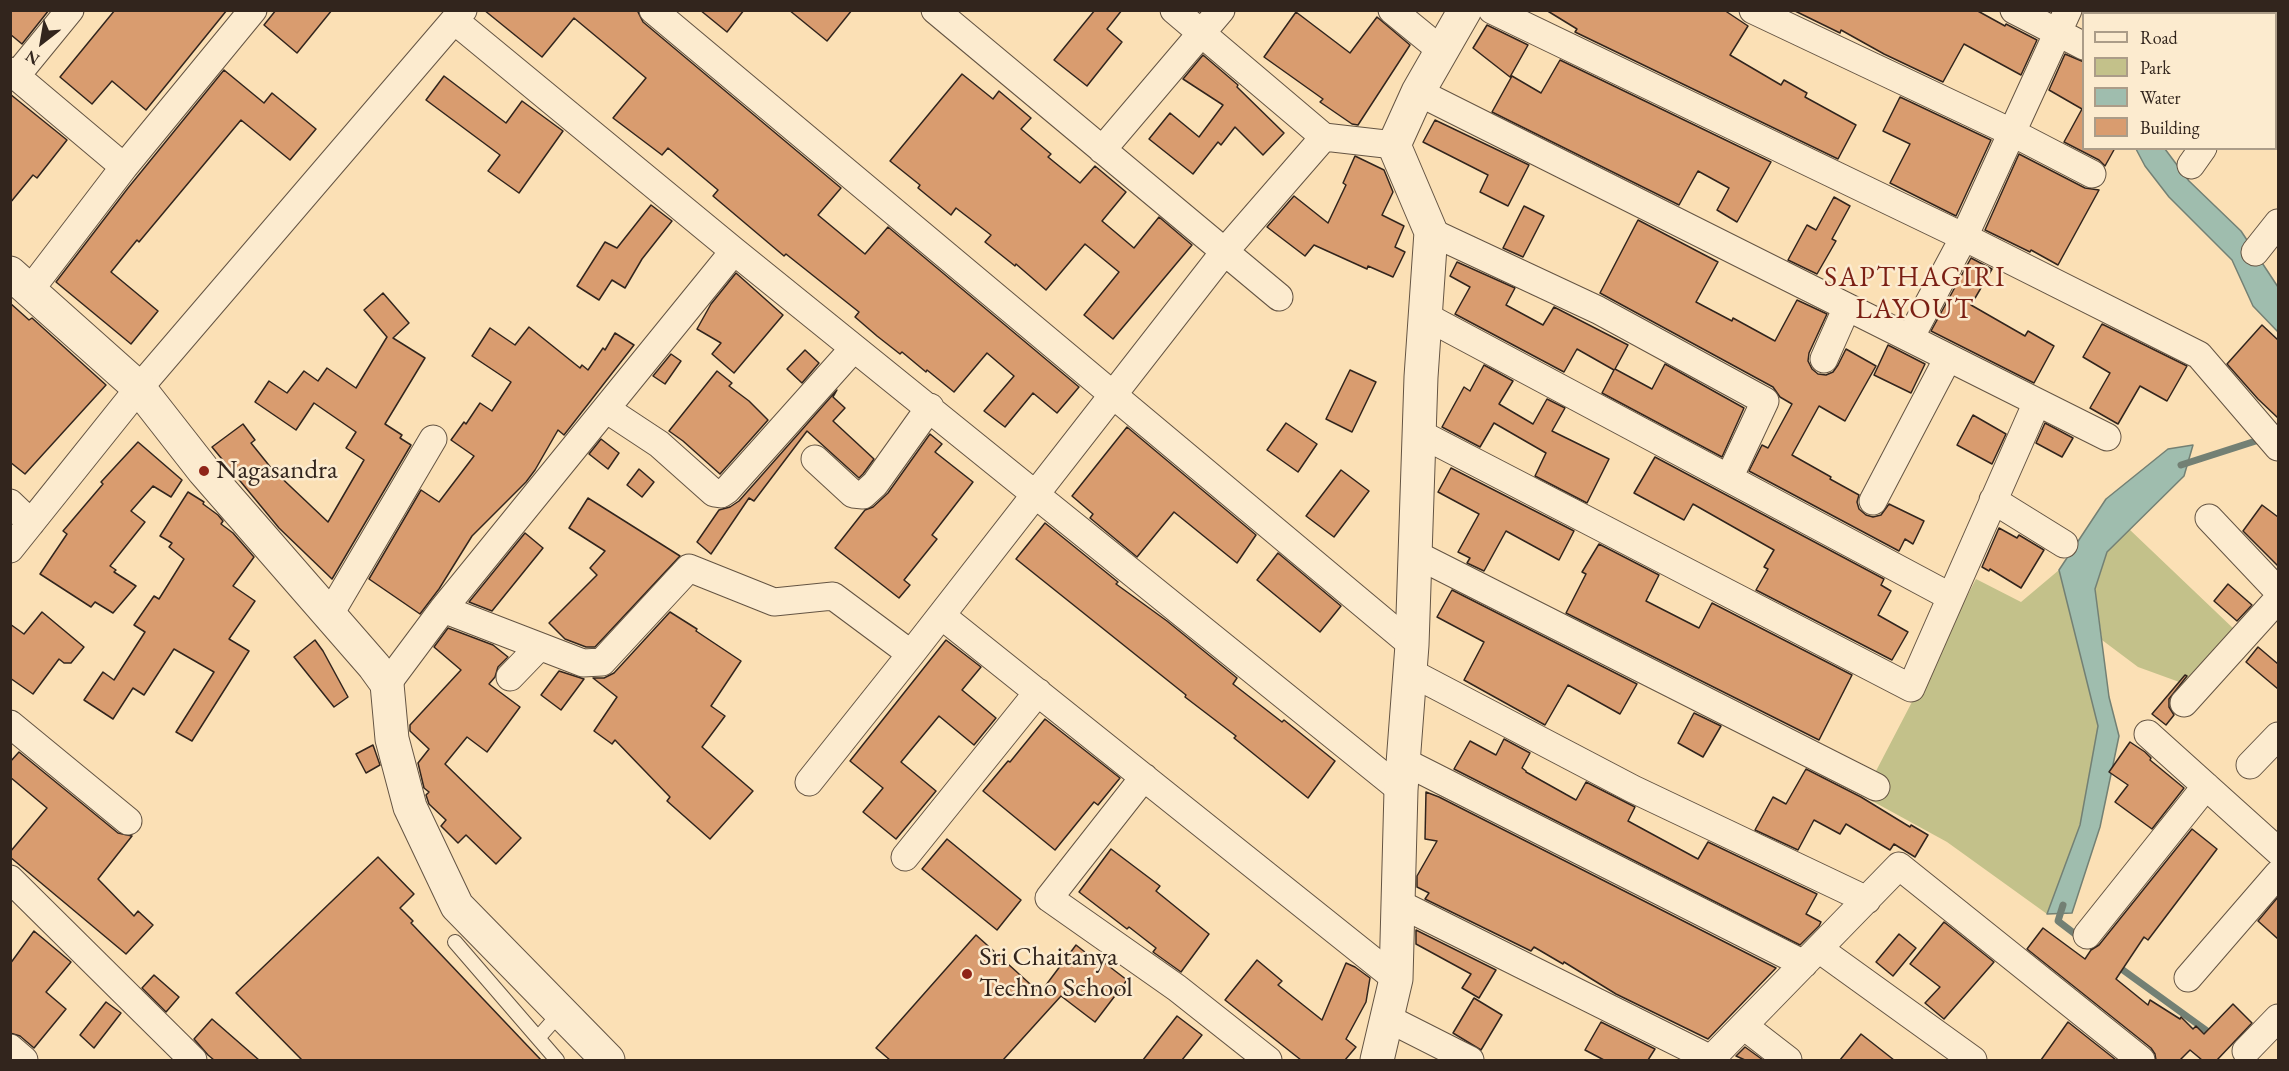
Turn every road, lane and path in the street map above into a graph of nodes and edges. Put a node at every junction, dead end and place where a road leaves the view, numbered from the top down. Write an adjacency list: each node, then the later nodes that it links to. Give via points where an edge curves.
1 (70, 10): 17 (street)
2 (253, 10): 23 (street)
3 (653, 10): 40 (street)
4 (935, 10): 22 (street)
5 (1174, 10): 14 (street)
6 (1221, 10): 14 (street)
7 (1392, 10): 16 (street)
8 (1465, 10): 16 (street)
9 (1492, 10): 27 (street)
10 (1753, 10): 19 (street)
11 (2014, 10): 13 (street)
12 (459, 16): 28 (street); 39 (street)
13 (2063, 21): 15 (street); 19 (street)
14 (1202, 33): 20 (street); 22 (street)
15 (2082, 44)
16 (1442, 51): 18 (street)
17 (13, 73): 23 (street)
18 (1418, 92): 21 (street); 33 (street)
19 (2011, 132): 24 (street); 27 (street)
20 (1324, 137): 21 (street); 29 (street)
21 (1394, 145): 26 (street)
22 (1102, 150): 29 (street)
23 (124, 167): 31 (street)
24 (2092, 174)
25 (2278, 223): 30 (street)
26 (1431, 232): 34 (street); 49 (street, via 1599,310 1765,401)
27 (1964, 237): 35 (street); 47 (street, via 2199,355)
28 (734, 251): 36 (street); 43 (street)
29 (1225, 251): 32 (street); 40 (street)
30 (2255, 252)
31 (20, 282): 39 (street)
32 (1279, 297)
33 (1847, 307): 35 (street); 38 (street)
34 (1426, 317): 44 (street); 49 (street)
35 (1910, 338): 37 (street)
36 (854, 348): 42 (street); 43 (street, via 721,494 714,493 659,444)
37 (1948, 358): 41 (street); 52 (street)
38 (1824, 359)
39 (139, 388): 55 (street); 63 (street, via 204,471)
40 (1113, 395): 50 (street); 67 (street)
41 (2037, 402): 45 (street); 51 (street)
42 (930, 407): 48 (street, via 863,495 853,495); 50 (street)
43 (606, 409): 62 (street)
44 (1419, 433): 58 (street); 60 (street, via 1911,688)
45 (2107, 437)
46 (433, 439): 63 (street)
47 (2278, 447)
48 (815, 459)
49 (1729, 478): 60 (street)
50 (1036, 494): 64 (street); 76 (street)
51 (1993, 500): 56 (street); 60 (street)
52 (1873, 501)
53 (10, 503): 55 (street)
54 (2209, 518): 59 (street)
55 (31, 523): 57 (street)
56 (2064, 544)
57 (10, 549)
58 (1415, 554): 67 (street); 80 (street)
59 (2278, 591)
60 (1951, 597)
61 (2278, 599): 71 (street)
62 (443, 609): 65 (street); 69 (street)
63 (330, 614): 69 (street)
64 (942, 616): 66 (street); 70 (street)
65 (539, 647): 66 (street, via 583,663 602,662 689,568 774,602 833,596); 68 (street)
66 (911, 654): 78 (street)
67 (1411, 658): 76 (street); 86 (street, via 1633,789)
68 (510, 677)
69 (387, 684): 93 (street, via 392,739 410,807 457,906)
70 (1038, 692): 77 (street); 83 (street)
71 (2184, 703)
72 (10, 724): 81 (street)
73 (2148, 734): 79 (street)
74 (2278, 736): 75 (street)
75 (2250, 765)
76 (1402, 775): 87 (street); 90 (street)
77 (1144, 777): 92 (street); 104 (street, via 1049,898 1177,988)
78 (809, 782)
79 (2206, 786): 82 (street); 88 (street)
80 (1876, 787)
81 (128, 822)
82 (2278, 850)
83 (905, 857)
84 (2278, 874): 91 (street)
85 (10, 879): 101 (street)
86 (1867, 900): 90 (street); 110 (street, via 1899,866)
87 (1398, 903): 92 (street); 107 (street)
88 (2087, 935)
89 (455, 942): 97 (lane)
90 (1811, 956): 96 (street); 109 (street)
91 (2188, 978)
92 (1396, 979): 95 (street)
93 (561, 1012): 97 (lane); 103 (street)
94 (2278, 1017): 99 (street)
95 (1387, 1018): 105 (street); 106 (street)
96 (1744, 1026): 107 (street); 108 (street)
97 (538, 1038): 102 (lane)
98 (10, 1048): 100 (street)
99 (2246, 1052)
100 (24, 1060)
101 (193, 1060)
102 (557, 1060)
103 (608, 1060)
104 (1268, 1060)
105 (1377, 1060)
106 (1470, 1060)
107 (1711, 1060)
108 (1788, 1060)
109 (1973, 1060)
110 (2141, 1060)

